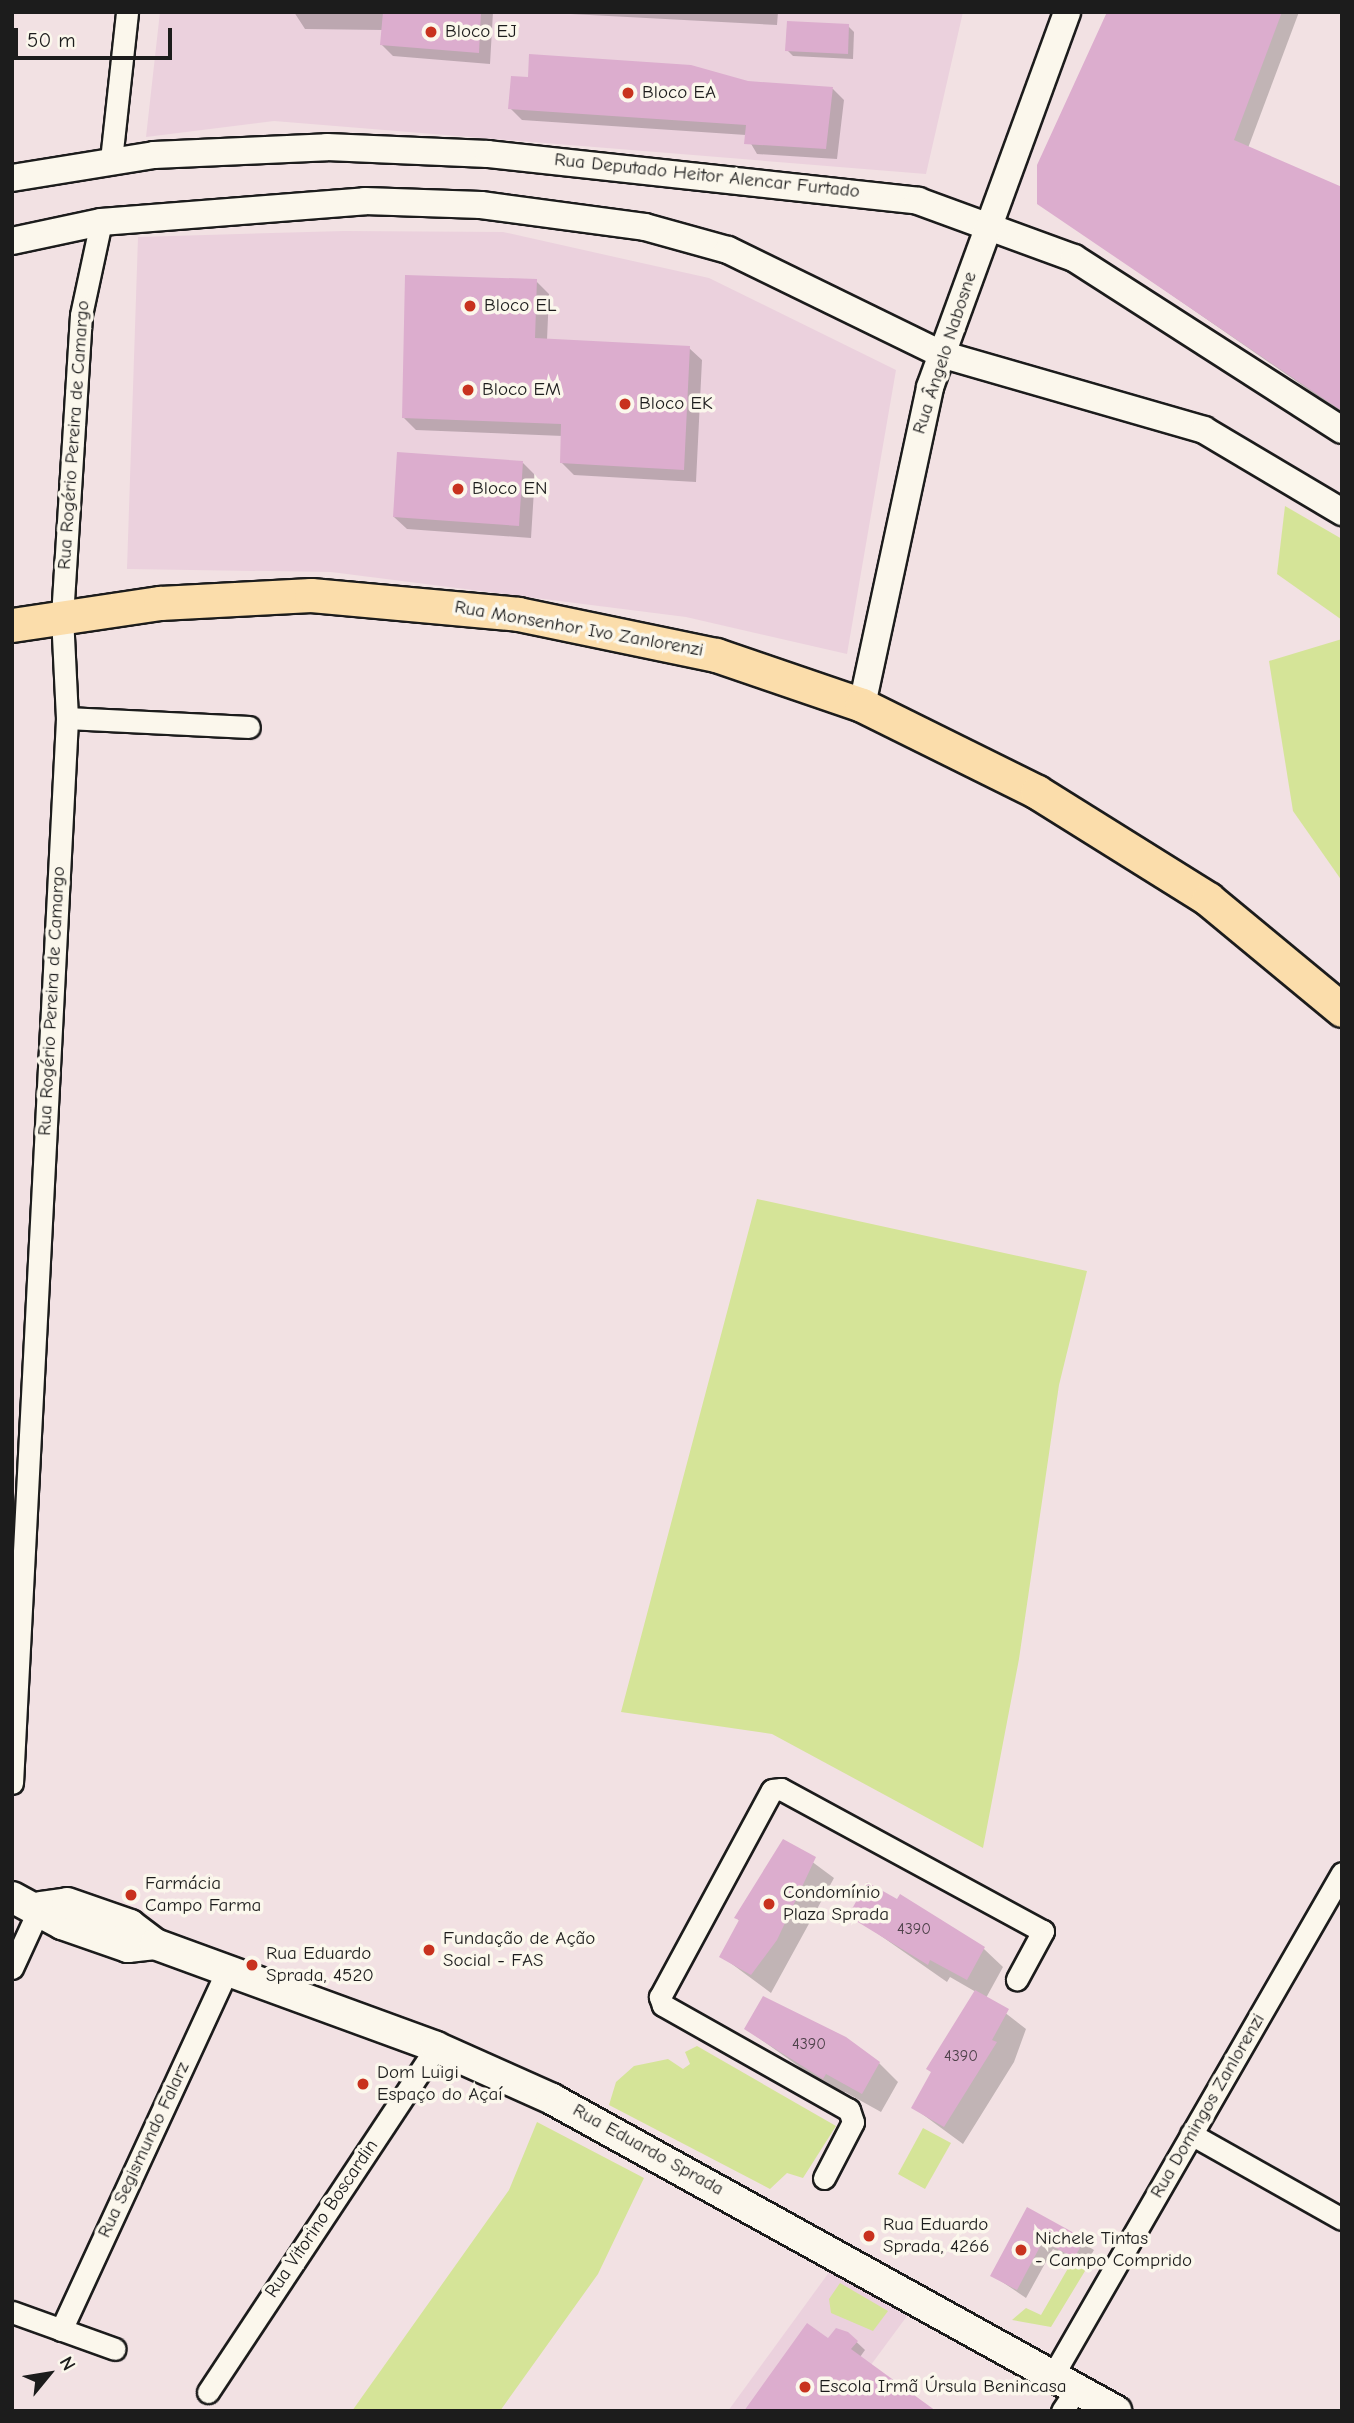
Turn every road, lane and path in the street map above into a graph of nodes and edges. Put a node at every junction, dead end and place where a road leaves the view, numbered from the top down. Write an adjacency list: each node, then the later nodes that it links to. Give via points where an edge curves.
1 (127, 12): 3 (street)
2 (1067, 12): 5 (street, Rua Ângelo Nabosne)
3 (111, 160): 4 (street, Rua Deputado Heitor Alencar Furtado); 5 (street, Rua Deputado Heitor Alencar Furtado, via 260,148 488,153 876,193)
4 (12, 178)
5 (988, 221): 8 (street, Rua Ângelo Nabosne); 9 (street, Rua Deputado Heitor Alencar Furtado, via 1106,275)
6 (101, 222): 7 (street); 8 (street, via 365,201 562,213 697,238); 11 (street, Rua Rogério Pereira de Camargo, via 81,315)
7 (12, 241)
8 (941, 354): 10 (street, via 1204,430); 13 (street, Rua Ângelo Nabosne)
9 (1342, 430)
10 (1342, 512)
11 (62, 617): 12 (main road, Rua Monsenhor Ivo Zanlorenzi); 13 (main road, Rua Monsenhor Ivo Zanlorenzi, via 264,595 455,605 659,640); 14 (street, Rua Rogério Pereira de Camargo)
12 (12, 625)
13 (862, 705): 16 (main road, Rua Monsenhor Ivo Zanlorenzi, via 959,750 1133,848 1285,957)
14 (67, 718): 15 (street); 17 (street, Rua Rogério Pereira de Camargo)
15 (249, 727)
16 (1342, 1010)
17 (12, 1783)
18 (1342, 1873): 20 (street, Rua Domingos Zanlorenzi)
19 (12, 1897): 21 (main road, Rua Eduardo Sprada)
20 (1334, 1903): 26 (street, Rua Domingos Zanlorenzi)
21 (40, 1907): 22 (street); 23 (main road, Rua Eduardo Sprada, via 62,1924 128,1947 155,1944)
22 (12, 1968)
23 (227, 1970): 25 (main road, Rua Eduardo Sprada); 30 (street, Rua Segismundo Falarz)
24 (1017, 1979): 27 (street, via 1043,1931 781,1789 772,1790 660,1997 663,2005 849,2110 853,2122)
25 (436, 2047): 32 (street, Rua Vitorino Boscardin); 33 (main road, Rua Eduardo Sprada, via 596,2121)
26 (1191, 2134): 28 (street); 33 (street, Rua Domingos Zanlorenzi)
27 (824, 2178)
28 (1342, 2219)
29 (12, 2312): 30 (street)
30 (61, 2330): 31 (street)
31 (115, 2349)
32 (208, 2392)
33 (1064, 2392): 34 (main road, Rua Eduardo Sprada)
34 (1116, 2411)

